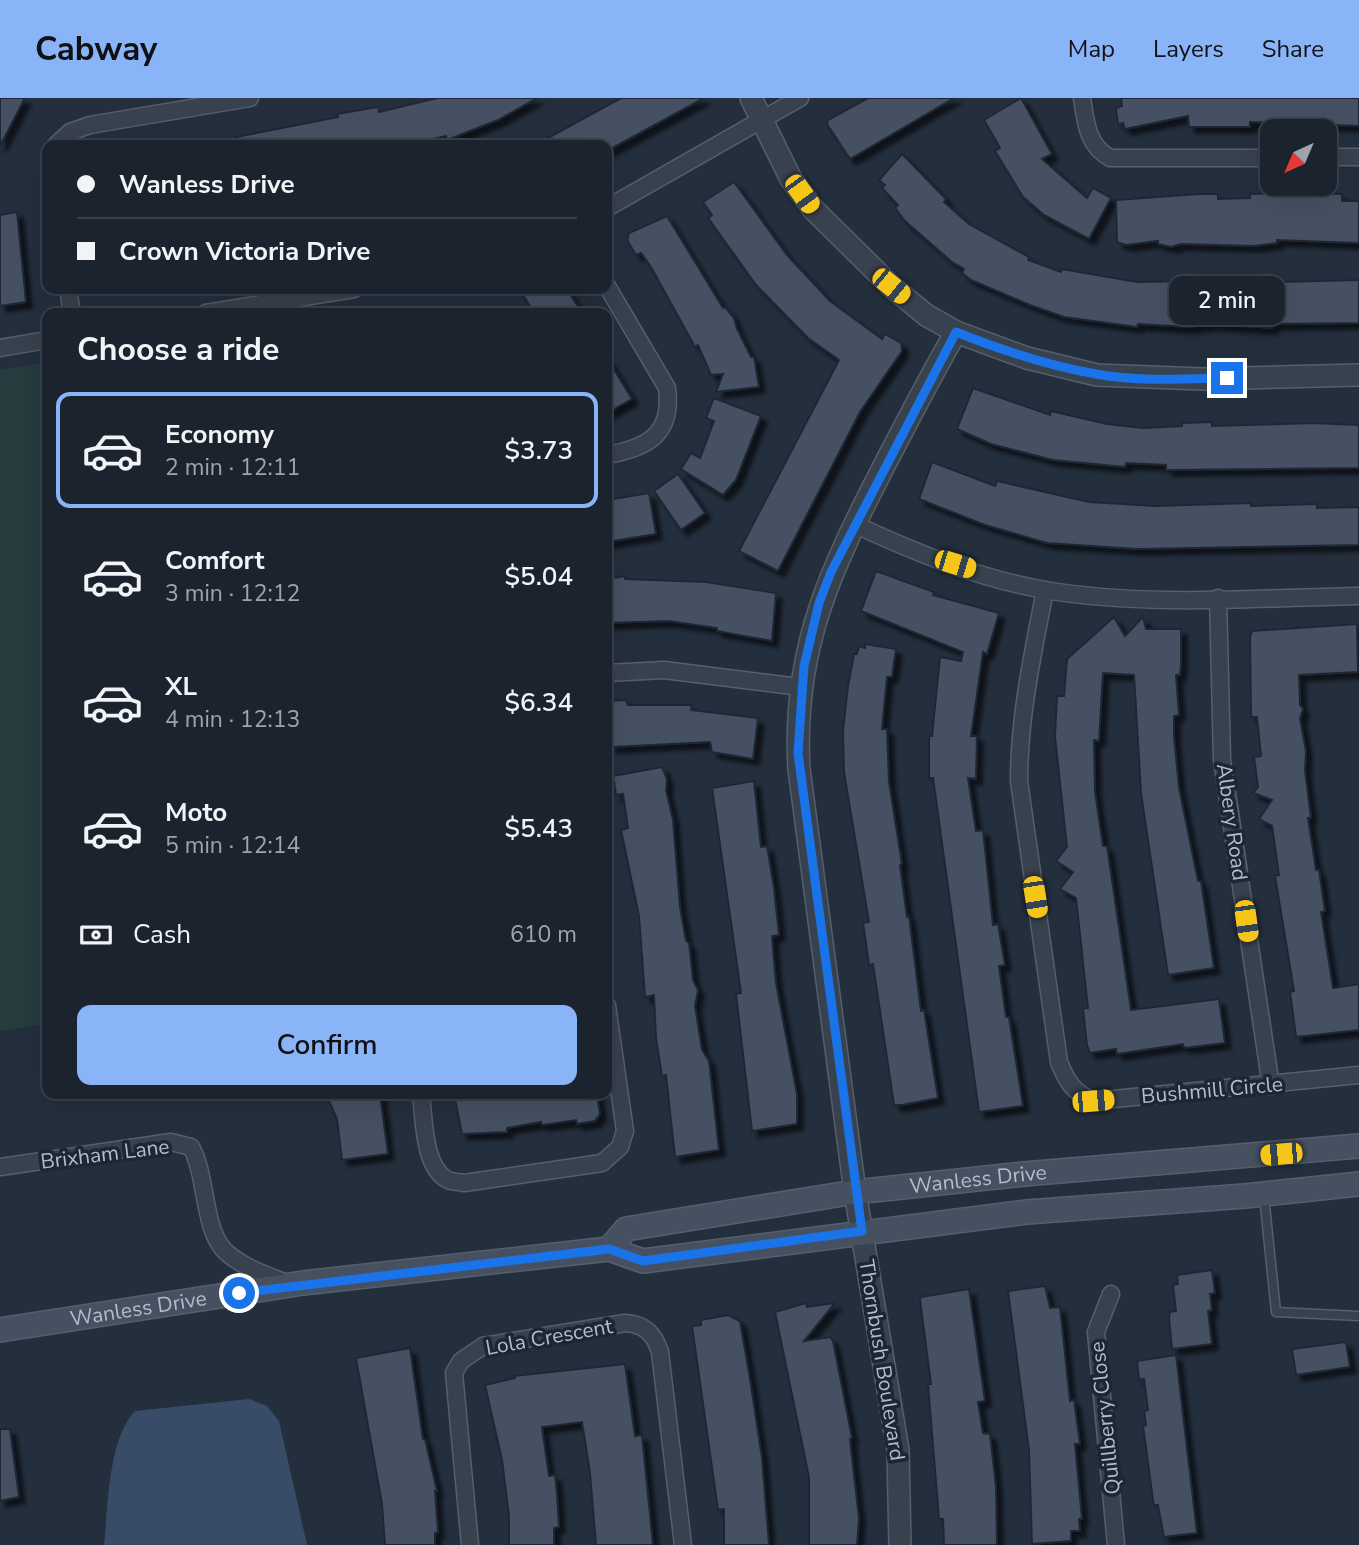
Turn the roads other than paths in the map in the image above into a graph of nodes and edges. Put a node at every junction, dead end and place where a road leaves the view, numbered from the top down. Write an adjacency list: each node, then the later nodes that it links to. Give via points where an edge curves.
1 (250, 98): 6 (street, via 90,125)
2 (751, 98): 5 (street)
3 (800, 98): 5 (street)
4 (1082, 98): 9 (street, via 1091,141 1110,158)
5 (761, 121): 10 (street); 14 (street, via 791,179 834,233 926,315)
6 (61, 140)
7 (1337, 157): 8 (street)
8 (1359, 157)
9 (1260, 158)
10 (612, 205)
11 (323, 294): 13 (street)
12 (612, 294): 18 (street, via 667,388 668,402 655,437 642,448)
13 (237, 308)
14 (956, 332): 17 (street, via 1027,358 1097,374 1178,379); 19 (street, Thornbush Boulevard)
15 (42, 341): 16 (street)
16 (0, 348)
17 (1359, 375)
18 (612, 454)
19 (855, 524): 20 (street, via 955,564); 24 (street, Thornbush Boulevard, via 819,603)
20 (1045, 590): 22 (street); 27 (street, Bushmill Circle, via 1025,697 1019,781 1059,1062 1066,1081 1075,1093 1093,1101)
21 (1359, 596): 22 (street)
22 (1219, 598): 27 (street, Albery Road, via 1222,760)
23 (612, 673): 24 (street, via 664,670)
24 (800, 687): 32 (street, Thornbush Boulevard, via 799,769)
25 (612, 1040): 28 (street, via 625,1131 620,1147 602,1163 464,1183 448,1180 435,1169 429,1152)
26 (1359, 1075): 27 (street, Bushmill Circle)
27 (1271, 1086)
28 (422, 1099)
29 (1359, 1146): 32 (main road, Wanless Drive)
30 (0, 1167): 36 (street, Brixham Lane, via 171,1142 191,1147 200,1164 215,1237 226,1253)
31 (1359, 1184): 33 (main road, Wanless Drive)
32 (855, 1192): 34 (street, Thornbush Boulevard); 35 (main road, Wanless Drive, via 626,1228)
33 (1264, 1194): 34 (main road, Wanless Drive, via 1027,1212); 38 (lane, via 1276,1312)
34 (862, 1231): 35 (main road, Wanless Drive, via 643,1261); 42 (street, Thornbush Boulevard, via 898,1450)
35 (609, 1249): 36 (main road, Wanless Drive)
36 (292, 1285): 39 (main road, Wanless Drive)
37 (1111, 1294): 43 (street, Quillberry Close, via 1096,1332)
38 (1359, 1316)
39 (0, 1329)
40 (470, 1545): 41 (street, Lola Crescent, via 454,1373 461,1361 484,1346 625,1323 644,1327 660,1352)
41 (683, 1545)
42 (900, 1545)
43 (1116, 1545)

